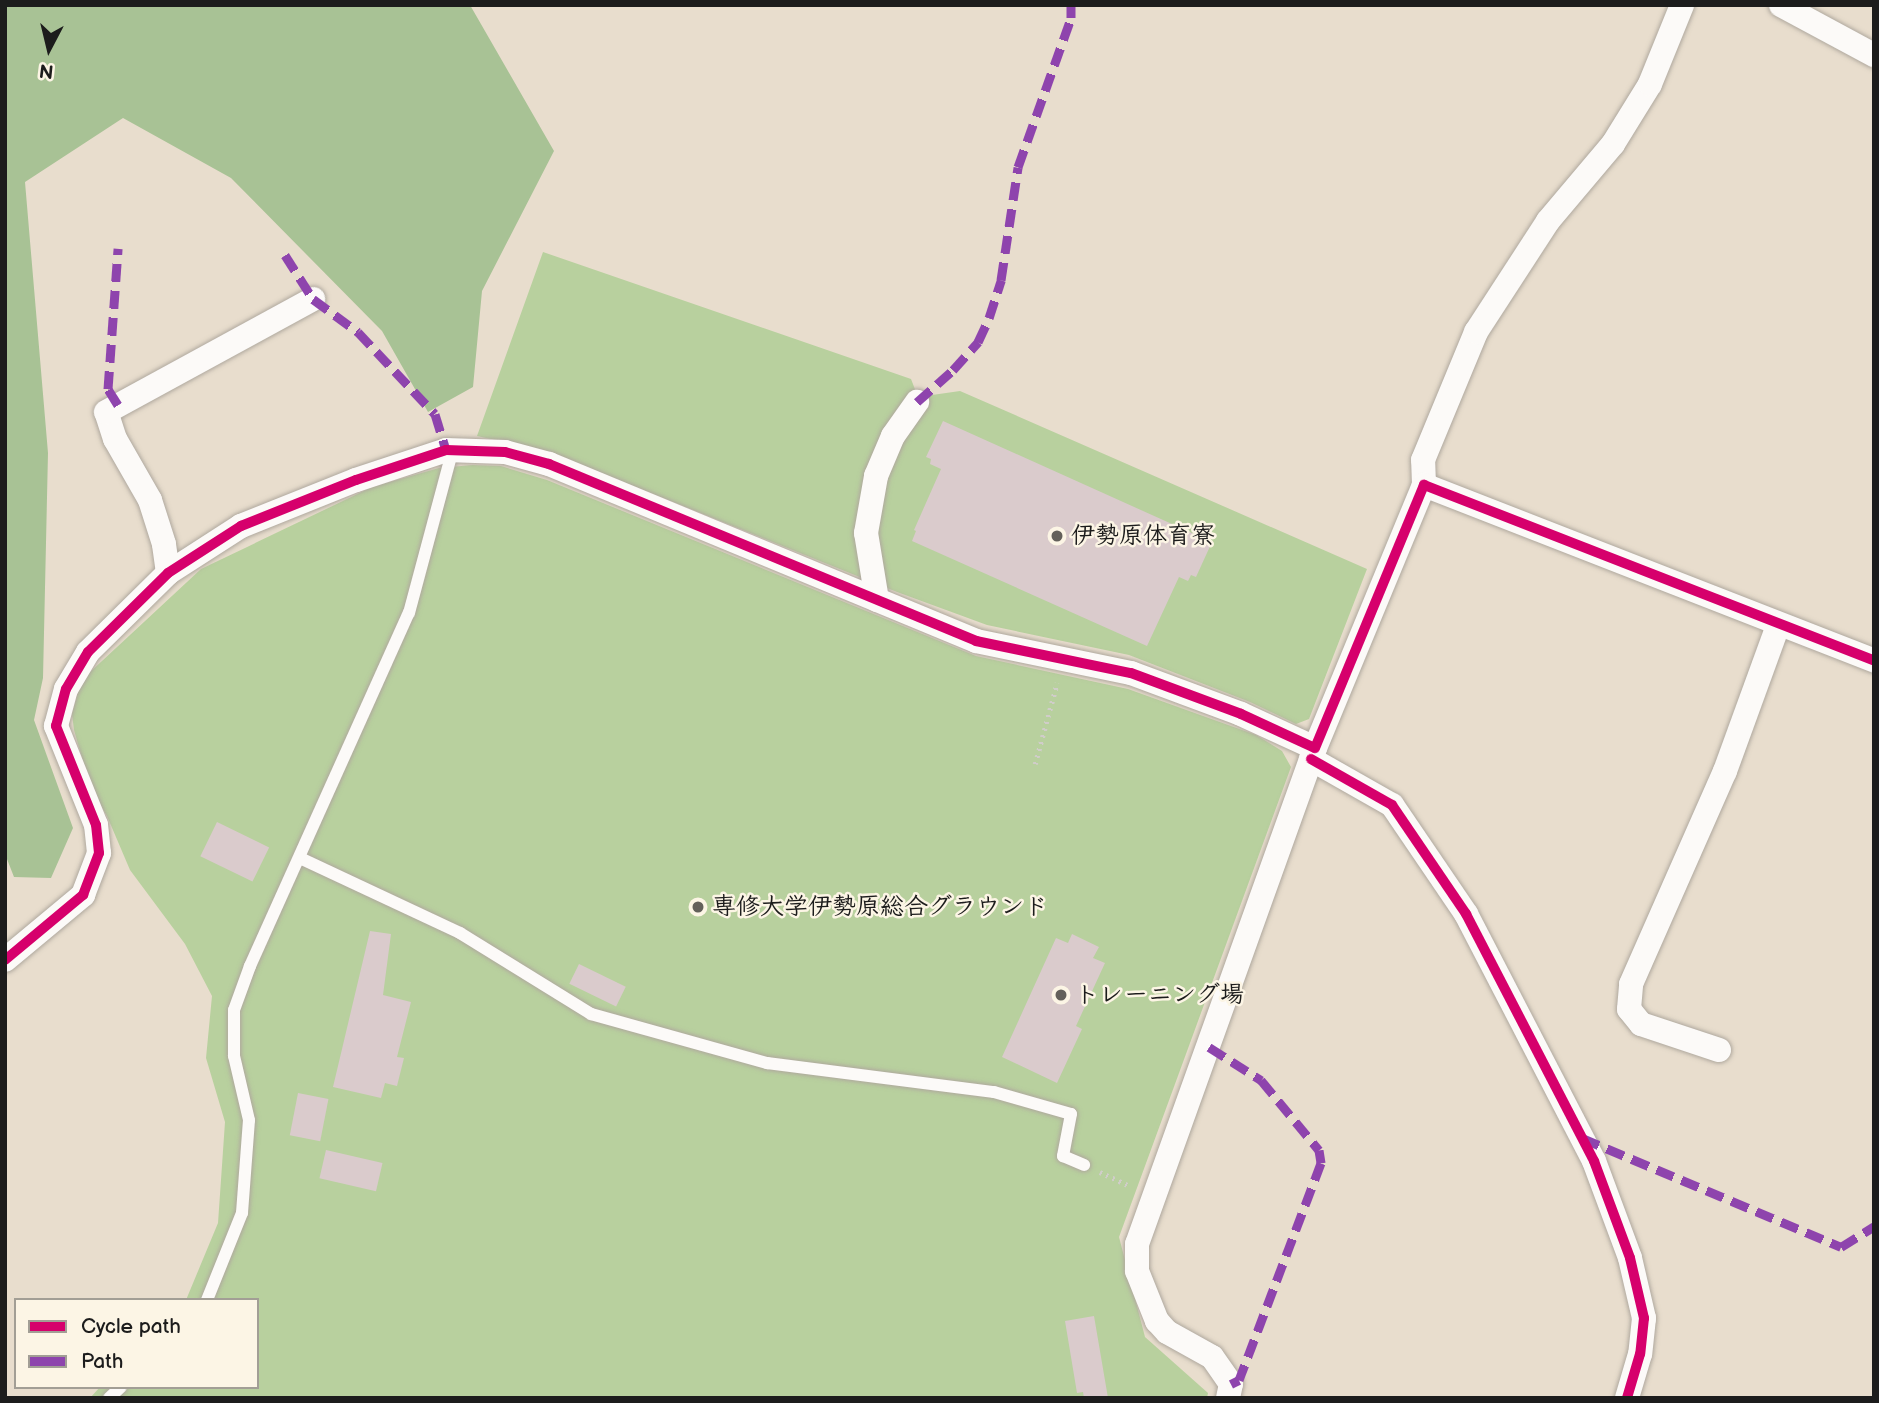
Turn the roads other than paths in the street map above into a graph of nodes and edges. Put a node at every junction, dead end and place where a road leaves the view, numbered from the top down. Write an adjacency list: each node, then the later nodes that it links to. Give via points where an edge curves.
1 (1682, 5): 7 (street, via 1650,84 1613,144 1548,221 1476,332 1423,460)
2 (1781, 5): 3 (street)
3 (1874, 55)
4 (313, 299): 8 (street, via 106,412 115,439 150,499)
5 (917, 402): 9 (street, via 893,436 876,476 866,533)
6 (453, 449): 8 (street, via 356,480 241,526); 9 (street, via 505,452 549,464); 13 (lane, via 409,613)
7 (1424, 485): 10 (street); 12 (street)
8 (168, 573): 14 (street, via 88,652 66,688 56,726 96,825 99,853 83,895)
9 (877, 600): 12 (street, via 976,642 1131,673 1241,714)
10 (1778, 625): 11 (street); 15 (street, via 1725,771 1631,984 1629,1009 1641,1024)
11 (1874, 660)
12 (1313, 754): 18 (street, via 1137,1244 1137,1271 1157,1321 1167,1332 1212,1357 1231,1384); 19 (street, via 1392,804 1466,914 1594,1161 1630,1258 1644,1318 1640,1354)
13 (300, 858): 16 (lane, via 460,933 591,1014 766,1063 994,1092 1071,1114 1063,1156); 17 (lane, via 234,1010 234,1056 249,1120 242,1213)
14 (5, 960)
15 (1719, 1050)
16 (1084, 1165)
17 (208, 1298)
18 (1228, 1398)
19 (1627, 1398)

